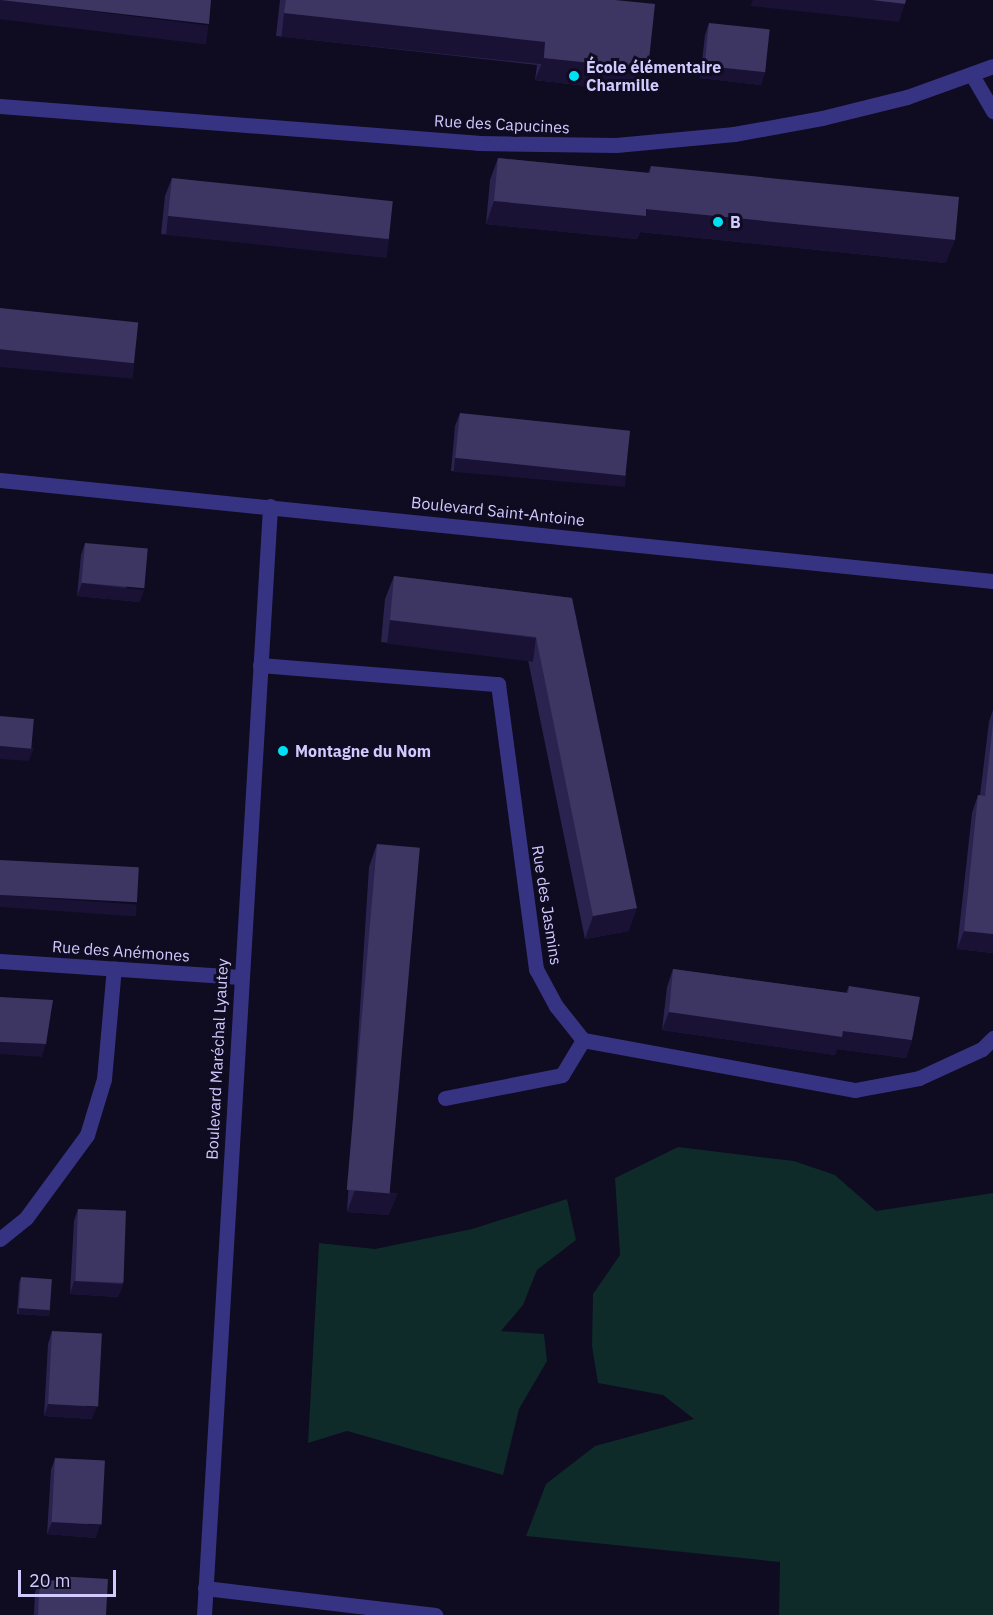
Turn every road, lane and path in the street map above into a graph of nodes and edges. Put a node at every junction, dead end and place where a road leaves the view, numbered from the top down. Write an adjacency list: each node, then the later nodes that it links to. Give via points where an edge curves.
1 (993, 66): 2 (street, Rue des Capucines)
2 (972, 75): 3 (street, Rue des Capucines, via 822,118 734,134 616,145 478,143); 4 (street)
3 (0, 106)
4 (993, 111)
5 (0, 480): 6 (street, Boulevard Saint-Antoine)
6 (270, 506): 7 (street, Boulevard Saint-Antoine); 8 (street, Boulevard Maréchal Lyautey)
7 (993, 581)
8 (260, 665): 11 (street, Boulevard Maréchal Lyautey); 13 (street, Rue des Jasmins, via 498,684 536,969 556,1006)
9 (0, 961): 10 (street, Rue des Anémones)
10 (114, 968): 11 (street, Rue des Anémones); 15 (street, via 104,1079 87,1135 26,1218)
11 (240, 976): 16 (street, Boulevard Maréchal Lyautey)
12 (993, 1038): 13 (street, via 982,1049 919,1078 855,1090)
13 (583, 1040): 14 (street, via 562,1075)
14 (445, 1098)
15 (0, 1239)
16 (205, 1587): 17 (street, Boulevard Maréchal Lyautey); 18 (street)
17 (204, 1615)
18 (435, 1615)

